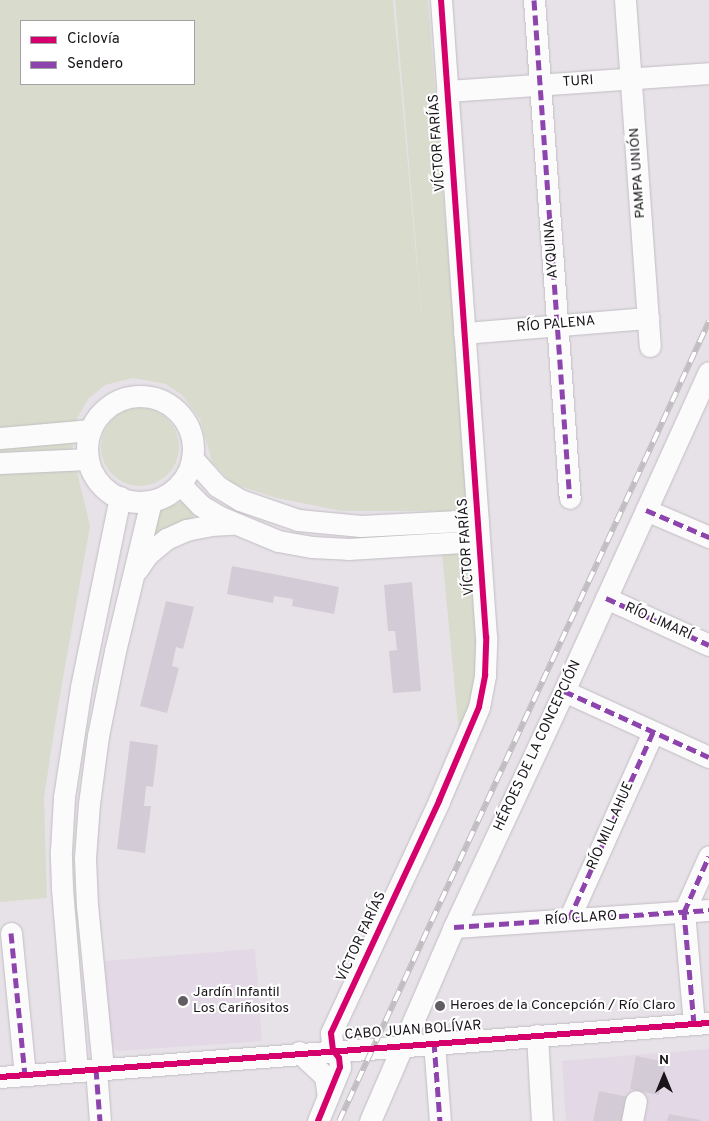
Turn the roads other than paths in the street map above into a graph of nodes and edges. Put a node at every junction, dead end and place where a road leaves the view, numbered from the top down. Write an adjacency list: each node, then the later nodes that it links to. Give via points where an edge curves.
1 (441, 0): 7 (street, VÍCTOR FARÍAS)
2 (534, 0): 6 (street, AYQUINA)
3 (625, 0): 5 (street, PAMPA UNIÓN)
4 (709, 73): 5 (street, TURI)
5 (631, 79): 6 (street, TURI); 8 (street, PAMPA UNIÓN)
6 (540, 85): 7 (street, TURI); 9 (street, AYQUINA)
7 (447, 91): 10 (street, VÍCTOR FARÍAS)
8 (648, 318): 9 (street, RÍO PALENA); 11 (street, PAMPA UNIÓN)
9 (558, 325): 10 (street, RÍO PALENA); 20 (street, AYQUINA)
10 (464, 333): 23 (street, VÍCTOR FARÍAS)
11 (650, 346)
12 (709, 372): 22 (street, HÉROES DE LA CONCEPCIÓN)
13 (91, 430): 14 (street); 15 (street, via 107,407 121,399 138,395 155,398 171,405 184,418 192,434); 16 (street, via 86,451)
14 (0, 438)
15 (192, 458): 18 (street); 25 (street, via 217,486 240,500 273,512 326,524)
16 (88, 459): 17 (street); 19 (street, via 102,485)
17 (0, 463)
18 (180, 484): 21 (street, via 164,496); 24 (street, via 200,505)
19 (120, 497): 21 (street, via 138,502); 47 (street, via 81,687 64,797 61,851 62,887)
20 (570, 498)
21 (151, 500): 29 (street)
22 (646, 510): 26 (street); 30 (street, HÉROES DE LA CONCEPCIÓN)
23 (478, 520): 25 (street); 27 (street, VÍCTOR FARÍAS)
24 (237, 524): 28 (street, via 278,541 312,547); 29 (street, via 186,530 166,539 147,555)
25 (377, 525): 28 (street)
26 (709, 537)
27 (479, 541): 28 (street); 46 (street, VÍCTOR FARÍAS, via 486,637 485,676 479,707 331,1033)
28 (378, 547)
29 (134, 574): 47 (street, via 98,736 85,858 91,955)
30 (606, 598): 31 (street, RÍO LIMARÍ); 32 (street, HÉROES DE LA CONCEPCIÓN)
31 (709, 645)
32 (564, 691): 33 (street); 39 (street, HÉROES DE LA CONCEPCIÓN)
33 (653, 732): 34 (street); 38 (street, RÍO MILLAHUE)
34 (709, 758)
35 (709, 856): 37 (street)
36 (709, 910): 37 (street, RÍO CLARO)
37 (684, 912): 38 (street, RÍO CLARO); 41 (street)
38 (569, 919): 39 (street, RÍO CLARO)
39 (454, 927): 44 (street, HÉROES DE LA CONCEPCIÓN)
40 (11, 933): 48 (street)
41 (701, 1023): 42 (street, CABO JUAN BOLÍVAR)
42 (537, 1035): 43 (street, CABO JUAN BOLÍVAR); 55 (street)
43 (434, 1042): 44 (street, CABO JUAN BOLÍVAR); 54 (street)
44 (403, 1045): 46 (street, CABO JUAN BOLÍVAR); 53 (street, HÉROES DE LA CONCEPCIÓN)
45 (299, 1052): 46 (street, CABO JUAN BOLÍVAR); 47 (street, CABO JUAN BOLÍVAR); 50 (street, via 325,1076)
46 (336, 1054): 50 (street, via 340,1067)
47 (92, 1069): 48 (street, CABO JUAN BOLÍVAR); 51 (street)
48 (24, 1075): 49 (street, CABO JUAN BOLÍVAR)
49 (0, 1077)
50 (328, 1096): 52 (street)
51 (100, 1121)
52 (318, 1121)
53 (370, 1121)
54 (440, 1121)
55 (542, 1121)

